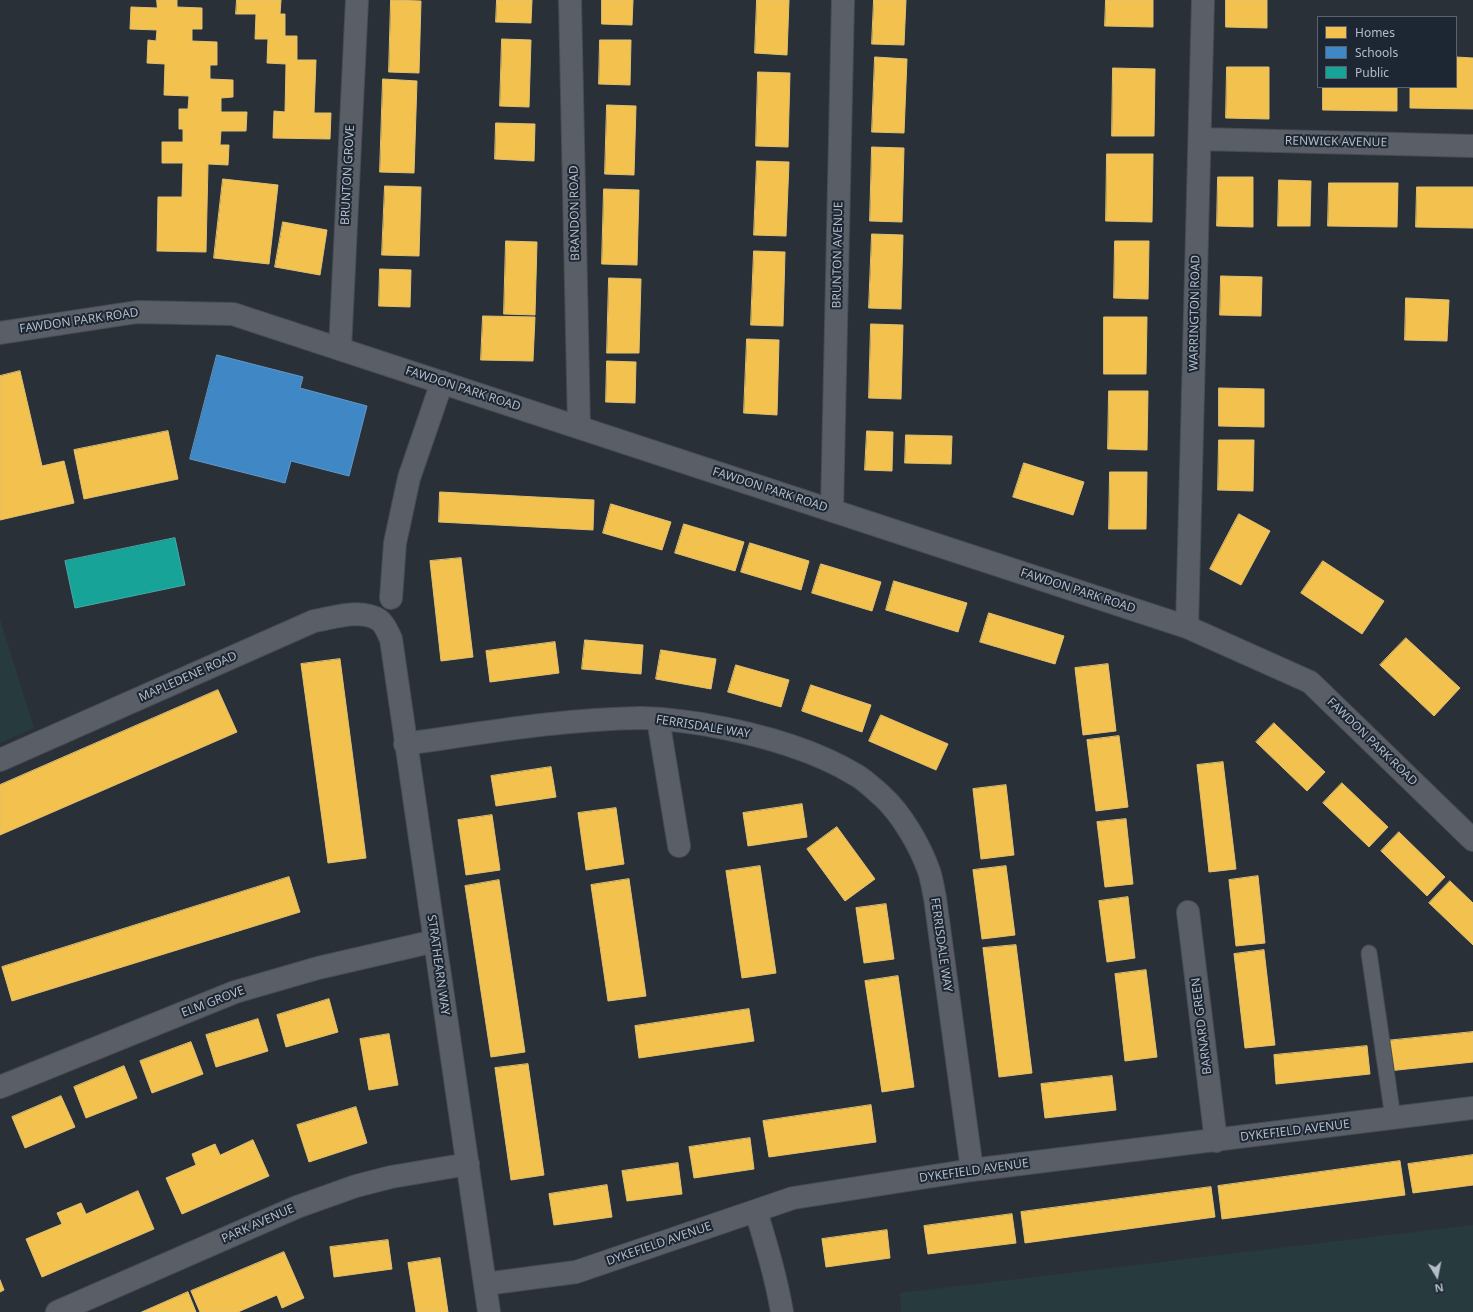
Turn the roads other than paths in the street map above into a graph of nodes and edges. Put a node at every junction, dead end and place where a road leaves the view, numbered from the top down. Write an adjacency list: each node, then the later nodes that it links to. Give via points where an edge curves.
1 (357, 0): 8 (street, BRUNTON GROVE)
2 (570, 0): 10 (street, BRANDON ROAD)
3 (843, 0): 11 (street, BRUNTON AVENUE)
4 (1203, 0): 5 (street, WARRINGTON ROAD)
5 (1200, 139): 6 (street, RENWICK AVENUE); 14 (street, WARRINGTON ROAD)
6 (1473, 146)
7 (0, 333): 8 (street, FAWDON PARK ROAD, via 137,312 233,314)
8 (340, 349): 9 (street, FAWDON PARK ROAD)
9 (442, 382): 10 (street, FAWDON PARK ROAD); 12 (street, via 409,478 395,543)
10 (579, 427): 11 (street, FAWDON PARK ROAD)
11 (832, 510): 14 (street, FAWDON PARK ROAD)
12 (391, 598)
13 (379, 621): 16 (street, STRATHEARN WAY, via 391,639); 17 (street, MAPLEDENE ROAD, via 358,614 314,620)
14 (1187, 627): 18 (street, FAWDON PARK ROAD, via 1310,682)
15 (658, 719): 16 (street, FERRISDALE WAY, via 582,721); 19 (street); 28 (street, FERRISDALE WAY, via 751,734 828,760 857,775 883,797 900,816 929,871 936,898)
16 (405, 744): 21 (street, STRATHEARN WAY)
17 (0, 760)
18 (1473, 840)
19 (679, 846)
20 (1188, 912): 26 (street, BARNARD GREEN)
21 (434, 941): 23 (street, ELM GROVE, via 318,968 235,992); 27 (street, STRATHEARN WAY)
22 (1369, 954): 25 (lane)
23 (0, 1087)
24 (1473, 1108): 25 (street, DYKEFIELD AVENUE)
25 (1393, 1118): 26 (street, DYKEFIELD AVENUE)
26 (1216, 1141): 28 (street, DYKEFIELD AVENUE)
27 (468, 1164): 30 (street, STRATHEARN WAY); 31 (street, PARK AVENUE, via 391,1177 356,1186 297,1207)
28 (972, 1170): 29 (street, DYKEFIELD AVENUE, via 793,1198)
29 (756, 1211): 30 (street, DYKEFIELD AVENUE, via 576,1272); 33 (street, via 773,1267)
30 (485, 1284): 32 (street, STRATHEARN WAY)
31 (57, 1312)
32 (489, 1312)
33 (782, 1312)

